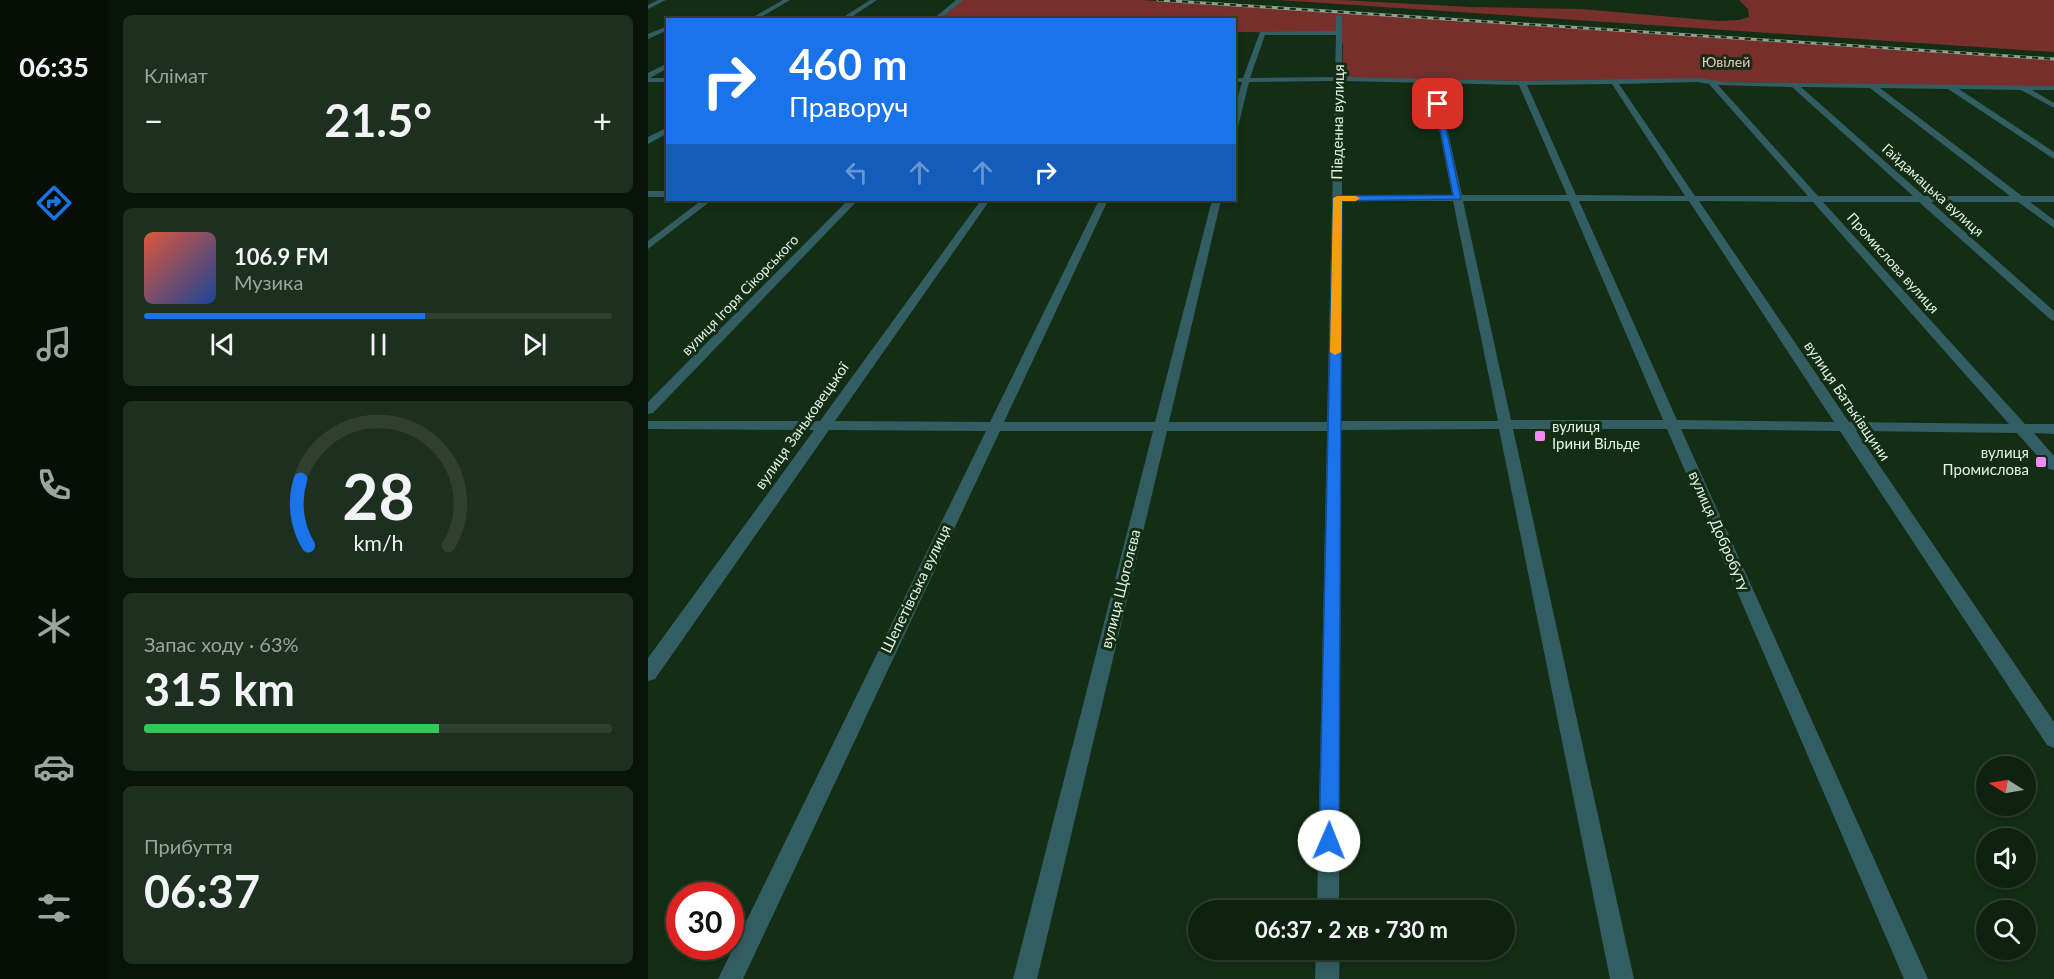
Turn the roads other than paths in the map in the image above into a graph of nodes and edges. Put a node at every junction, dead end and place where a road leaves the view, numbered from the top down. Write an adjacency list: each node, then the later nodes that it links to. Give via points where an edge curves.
1 (663, 0): 5 (street)
2 (787, 0): 7 (street)
3 (873, 0): 8 (street)
4 (960, 0): 9 (street)
5 (649, 6)
6 (1340, 17): 11 (street, Південна вулиця)
7 (755, 18)
8 (845, 18)
9 (938, 18)
10 (666, 28): 12 (street)
11 (1339, 33): 17 (street, via 1262,33); 19 (street, Південна вулиця)
12 (648, 37)
13 (666, 66): 14 (street)
14 (648, 78): 15 (street)
15 (666, 80)
16 (1236, 80): 17 (street)
17 (1246, 80): 19 (street); 29 (street)
18 (1613, 80): 21 (street); 22 (street); 36 (street, вулиця Батьківщини)
19 (1339, 81): 20 (street); 38 (street, Південна вулиця)
20 (1433, 81): 22 (street); 39 (street)
21 (1710, 81): 23 (street); 37 (street, Промислова вулиця)
22 (1522, 83): 35 (street, вулиця Добробуту)
23 (1794, 84): 24 (street); 40 (street, Гайдамацька вулиця)
24 (1871, 85): 25 (street); 41 (street)
25 (1949, 86): 26 (street); 32 (street)
26 (2022, 87): 27 (street); 28 (street)
27 (2054, 88)
28 (2054, 106)
29 (1236, 119)
30 (666, 130): 31 (street)
31 (648, 141)
32 (2054, 156)
33 (648, 194): 34 (street)
34 (666, 194)
35 (1573, 197): 36 (street); 39 (street); 53 (street, вулиця Добробуту)
36 (1691, 197): 37 (street); 58 (street, вулиця Батьківщини)
37 (1814, 197): 40 (street); 60 (street, Промислова вулиця)
38 (1337, 198): 39 (street); 57 (street, Південна вулиця)
39 (1458, 198): 52 (street)
40 (1921, 198): 41 (street); 50 (street, Гайдамацька вулиця)
41 (2020, 199): 42 (street); 48 (street)
42 (2054, 199)
43 (703, 201): 49 (street)
44 (852, 201): 51 (street, вулиця Ігоря Сікорського)
45 (985, 201): 55 (street, вулиця Заньковецької)
46 (1104, 201): 56 (street, Шепетівська вулиця)
47 (1217, 201): 59 (street, вулиця Щоголєва)
48 (2054, 225)
49 (648, 246)
50 (2054, 317)
51 (648, 410)
52 (1505, 424): 53 (street); 57 (street); 70 (street)
53 (1672, 424): 58 (street); 71 (street, вулиця Добробуту)
54 (648, 425): 55 (street)
55 (823, 425): 56 (street); 63 (street, вулиця Заньковецької)
56 (994, 425): 59 (street); 67 (street, Шепетівська вулиця)
57 (1334, 425): 59 (street); 65 (street, Південна вулиця)
58 (1844, 426): 60 (street); 64 (street, вулиця Батьківщини)
59 (1161, 427): 68 (street, вулиця Щоголєва)
60 (2022, 429): 61 (street); 62 (street, Промислова вулиця)
61 (2054, 429)
62 (2054, 465)
63 (648, 672)
64 (2054, 739)
65 (1328, 900)
66 (1328, 960): 69 (street)
67 (730, 979)
68 (1025, 979)
69 (1327, 979)
70 (1622, 979)
71 (1916, 979)

